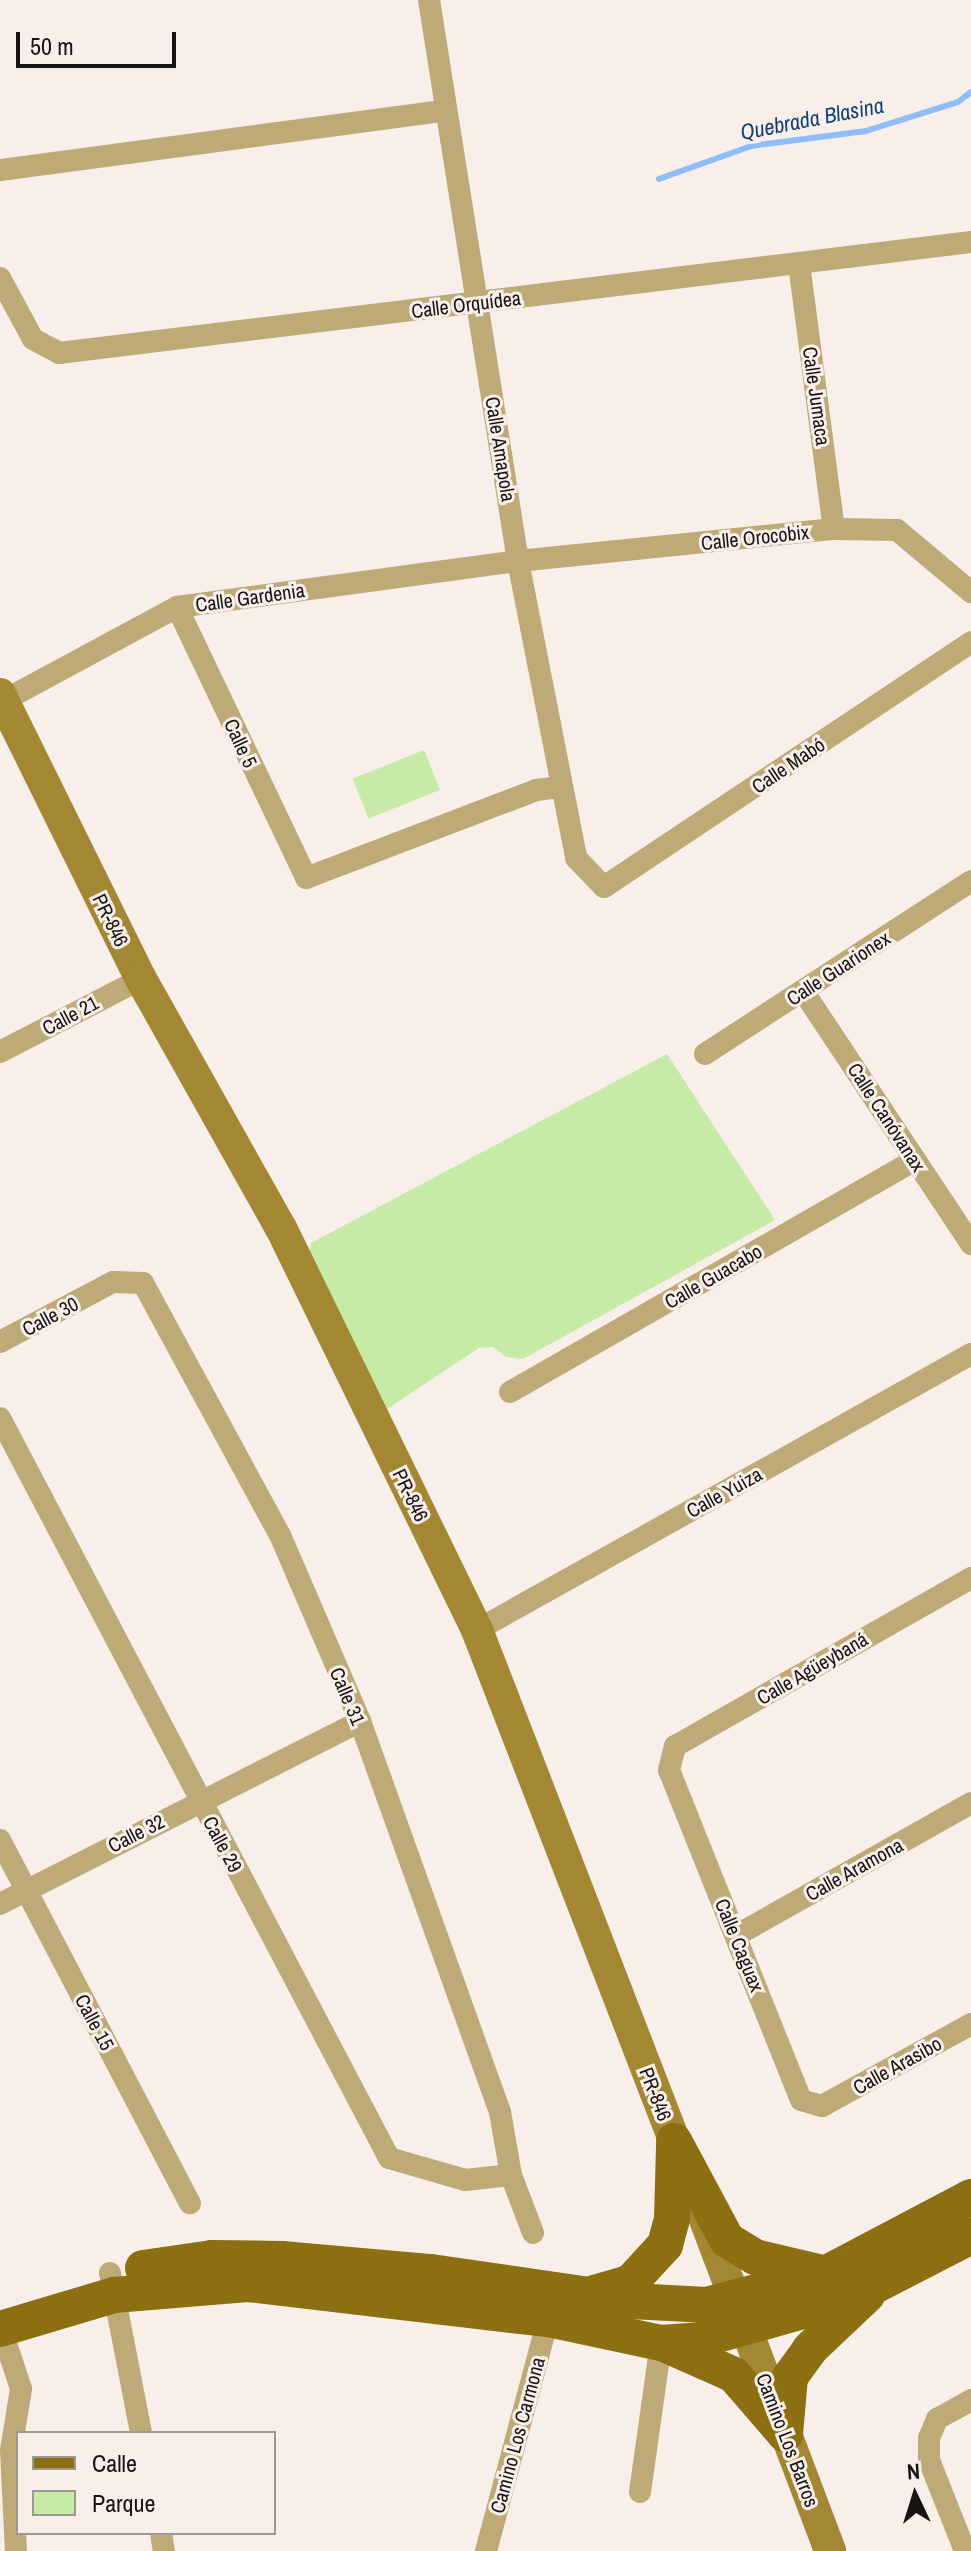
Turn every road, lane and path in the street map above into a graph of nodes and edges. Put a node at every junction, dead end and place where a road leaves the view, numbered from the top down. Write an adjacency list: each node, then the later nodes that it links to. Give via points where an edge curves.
1 (429, 0): 2 (street, Calle Amapola)
2 (443, 111): 3 (street); 7 (street, Calle Amapola)
3 (0, 170)
4 (971, 242): 5 (street, Calle Orquídea)
5 (799, 264): 7 (street, Calle Orquídea); 8 (street, Calle Jumaca)
6 (0, 278): 7 (street, Calle Orquídea, via 33,339 59,353)
7 (478, 302): 9 (street, Calle Amapola)
8 (834, 529): 9 (street, Calle Orocobix); 10 (street, Calle Orocobix, via 897,530)
9 (518, 561): 11 (street, Calle Gardenia); 14 (street, Calle Amapola)
10 (971, 592)
11 (177, 607): 13 (street, Calle Gardenia); 14 (street, Calle 5, via 306,878 536,790)
12 (971, 642): 16 (street, Calle Mabó)
13 (2, 697): 17 (street, PR-846 / PR-846)
14 (559, 787): 16 (street, Calle Amapola, via 576,858)
15 (970, 884): 18 (street, Calle Guarionex)
16 (604, 887)
17 (141, 979): 19 (street, Calle 21); 29 (street, PR-846 / PR-846, via 281,1228)
18 (803, 991): 20 (street, Calle Guarionex); 21 (street, Calle Canóvanax)
19 (0, 1052)
20 (705, 1054)
21 (915, 1160): 22 (street, Calle Canóvanax); 26 (street, Calle Guacabo)
22 (971, 1244)
23 (100, 1289): 24 (street, Calle 30); 30 (street, Calle 31, via 113,1282 143,1283 280,1535)
24 (0, 1342)
25 (971, 1354): 29 (street, Calle Yuiza)
26 (510, 1392)
27 (0, 1418): 32 (street, Calle 29)
28 (971, 1578): 31 (street, Calle Agüeybaná, via 675,1746)
29 (477, 1630): 40 (street, PR-846 / PR-846)
30 (360, 1721): 32 (street, Calle 32); 41 (street, Calle 31, via 500,2112)
31 (669, 1770): 37 (street, Calle Caguax)
32 (200, 1800): 35 (street, Calle 32); 41 (street, Calle 29, via 389,2158 465,2180)
33 (971, 1803): 37 (street, Calle Aramona)
34 (0, 1840): 35 (street, Calle 15)
35 (26, 1891): 36 (street, Calle 32); 43 (street, Calle 15)
36 (0, 1904)
37 (737, 1935): 39 (street, Calle Caguax, via 801,2100)
38 (971, 2024): 39 (street, Calle Arasibo)
39 (822, 2106)
40 (674, 2141): 46 (main road, via 727,2240 755,2257); 49 (main road, via 672,2219 665,2245 630,2283); 50 (street, PR-846 / PR-846)
41 (511, 2175): 44 (street, Calle 31)
42 (971, 2197): 46 (main road)
43 (190, 2203)
44 (533, 2233)
45 (971, 2236): 48 (main road)
46 (827, 2273): 50 (main road)
47 (112, 2284): 49 (main road, via 212,2258 282,2259 431,2272); 51 (main road, via 248,2284); 52 (main road); 55 (street)
48 (874, 2288): 50 (main road); 56 (main road, via 810,2349 790,2377)
49 (587, 2295): 50 (main road, via 707,2305)
50 (740, 2314): 53 (main road); 56 (street, Camino Los Barros)
51 (548, 2319): 53 (main road); 59 (street, Camino Los Carmona)
52 (0, 2322): 58 (street, via 21,2389 11,2450)
53 (661, 2343): 56 (main road, via 734,2375); 57 (street)
54 (971, 2400): 61 (street, via 937,2419 929,2438 929,2460)
55 (141, 2431)
56 (785, 2434): 60 (street, Camino Los Barros)
57 (640, 2492)
58 (16, 2551)
59 (486, 2551)
60 (830, 2551)
61 (965, 2551)

